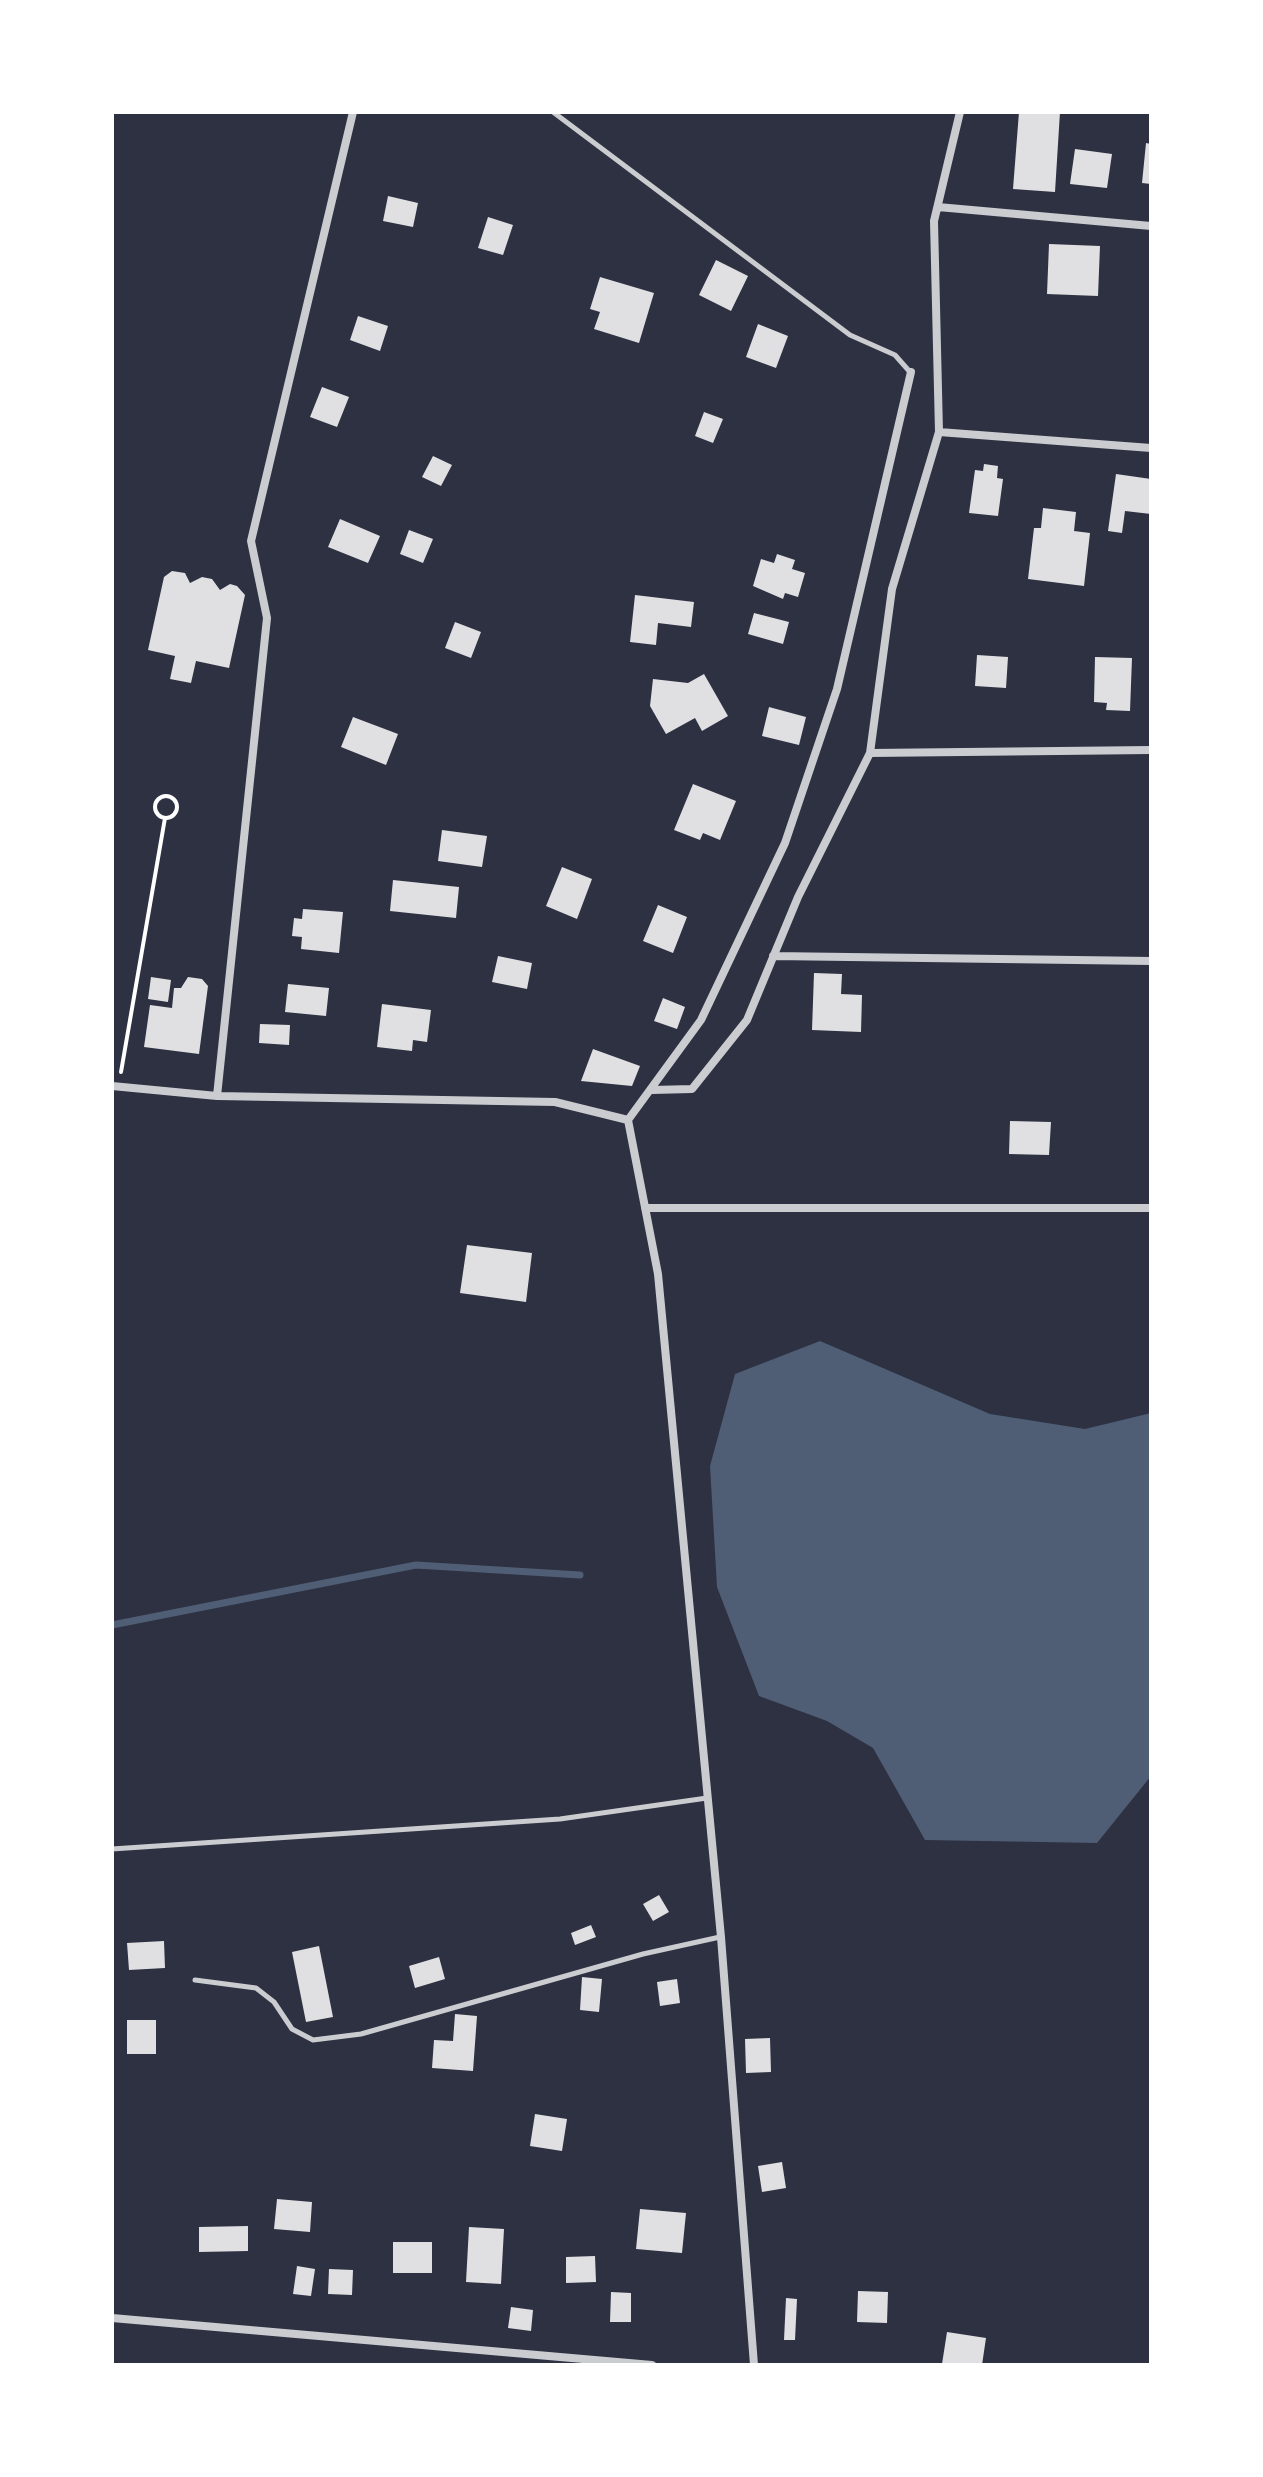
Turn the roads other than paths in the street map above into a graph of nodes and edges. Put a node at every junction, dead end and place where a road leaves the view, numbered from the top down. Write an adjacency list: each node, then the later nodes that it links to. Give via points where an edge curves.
1 (353, 112): 15 (street, via 251,541 267,618)
2 (553, 112): 6 (lane, via 850,335 895,355)
3 (960, 112): 4 (street)
4 (938, 207): 5 (street); 7 (street, via 934,221)
5 (1151, 226)
6 (911, 372): 14 (street, via 837,689 785,843 701,1020)
7 (939, 432): 8 (street); 10 (street, via 892,589)
8 (1151, 448)
9 (1151, 750): 10 (street)
10 (870, 753): 11 (street)
11 (773, 956): 12 (street); 14 (street, via 747,1020 692,1089)
12 (1151, 961)
13 (115, 1086): 15 (street)
14 (652, 1090): 16 (street)
15 (217, 1096): 16 (street, via 555,1102)
16 (628, 1120): 17 (street)
17 (645, 1208): 18 (street); 19 (street, via 658,1274)
18 (1151, 1208)
19 (708, 1798): 20 (lane, via 560,1819); 21 (street)
20 (112, 1849)
21 (721, 1937): 22 (lane, via 361,2034 313,2040 292,2029 274,2002 256,1988); 25 (street)
22 (195, 1980)
23 (112, 2318): 24 (street)
24 (652, 2365)
25 (754, 2365)

